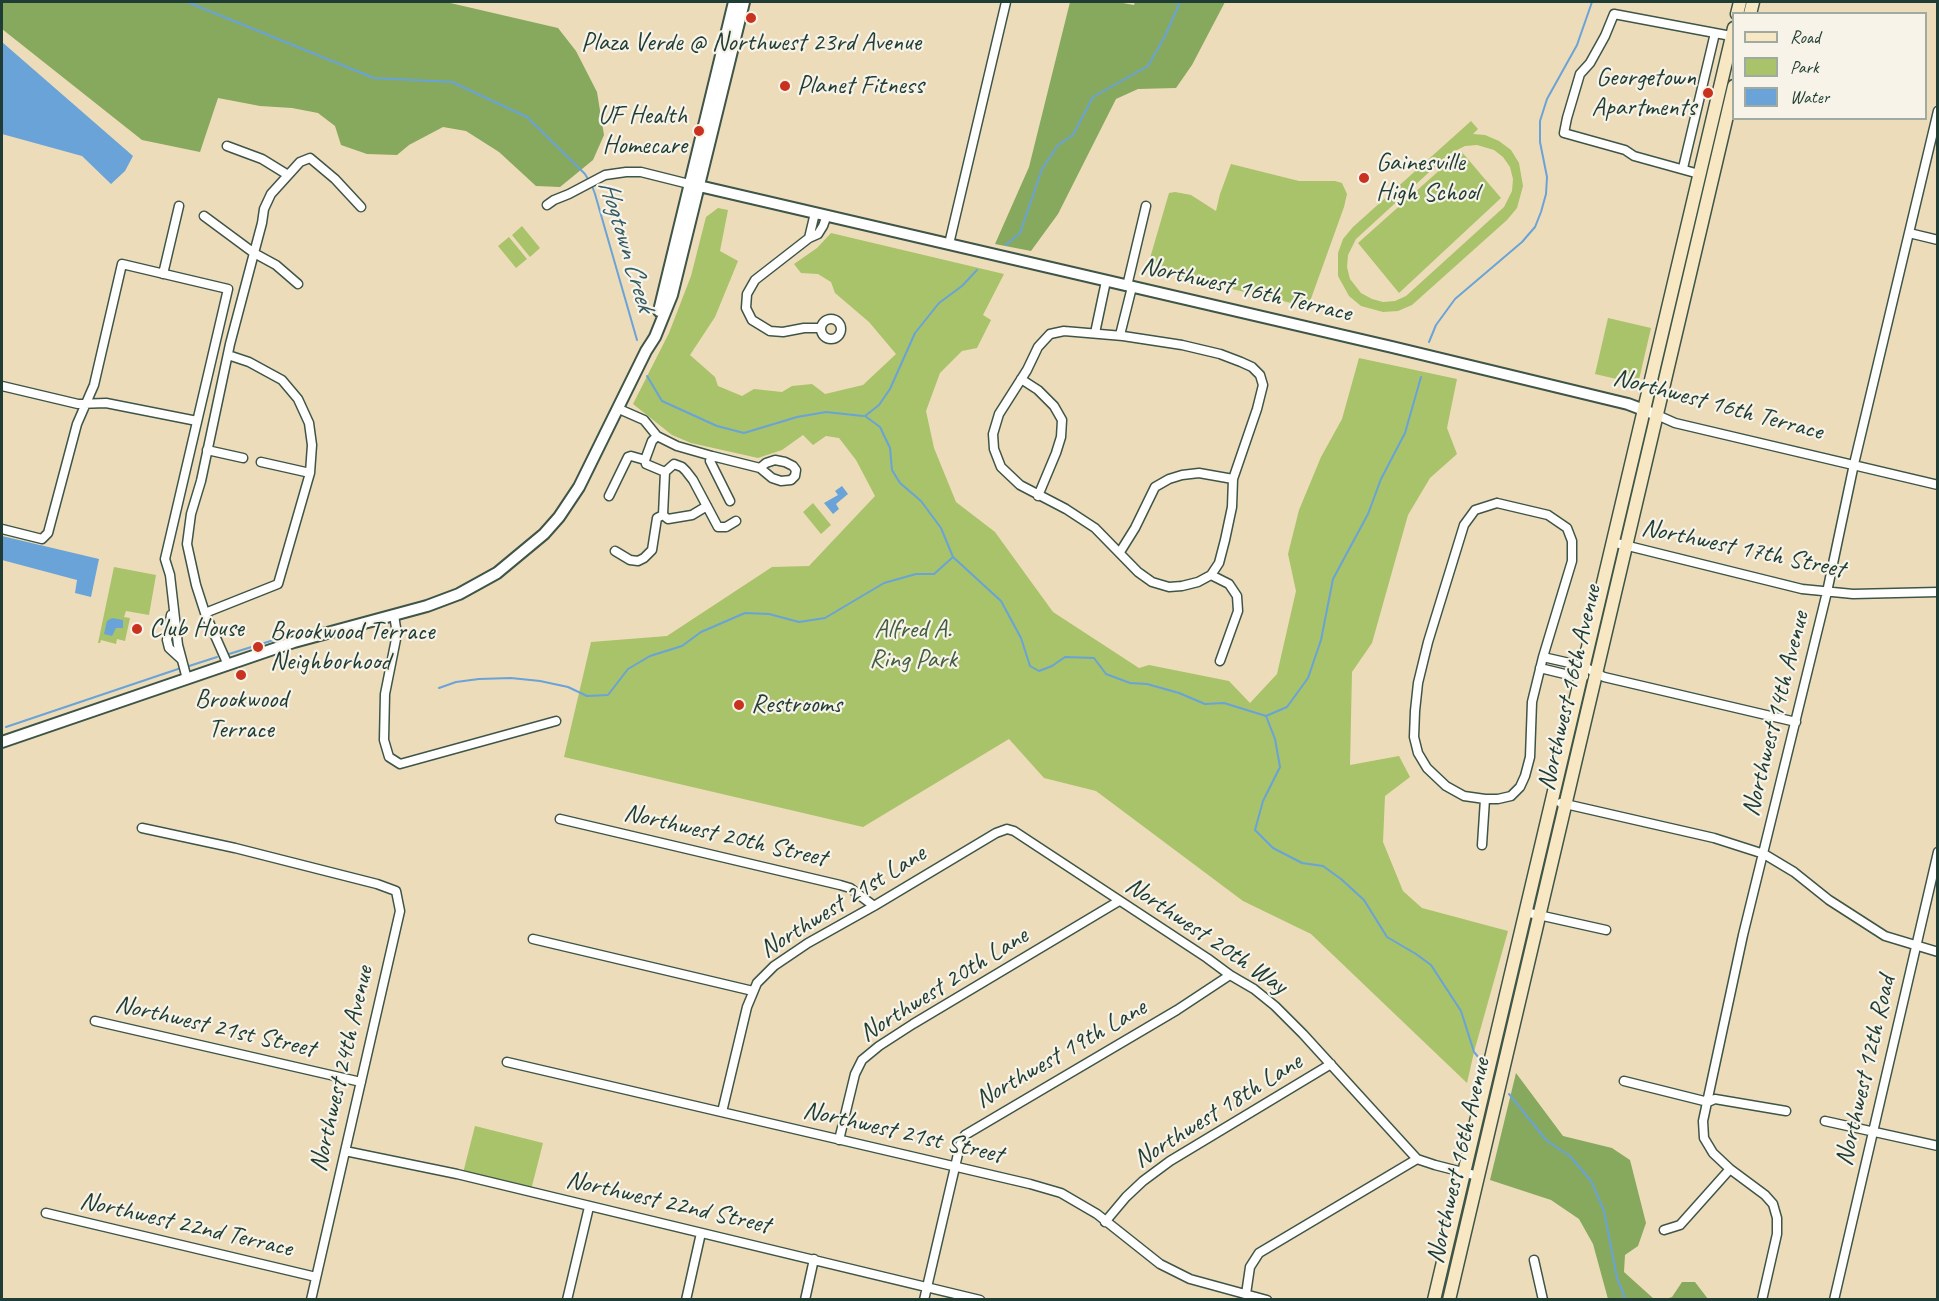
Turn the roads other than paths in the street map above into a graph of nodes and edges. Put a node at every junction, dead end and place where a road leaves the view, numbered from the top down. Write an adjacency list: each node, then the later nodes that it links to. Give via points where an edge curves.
1 (734, 2): 13 (street)
2 (744, 2): 13 (street)
3 (1006, 2): 22 (street)
4 (1732, 32): 5 (street); 10 (main road, Northwest 16th Avenue)
5 (1715, 33): 9 (street); 9 (street, via 1614,14 1590,63 1580,74 1566,118 1564,133)
6 (1732, 94): 12 (main road, Northwest 16th Avenue)
7 (1938, 111): 20 (street, Northwest 14th Avenue)
8 (227, 146): 11 (street, via 262,159)
9 (1683, 168): 10 (street)
10 (1699, 174): 12 (main road); 24 (main road, Northwest 16th Avenue)
11 (288, 175): 17 (street, via 310,158); 23 (street, via 264,209)
12 (1712, 179): 25 (main road, Northwest 16th Avenue)
13 (695, 185): 14 (street, Northwest 16th Terrace, via 641,172 605,175); 18 (street, Northwest 16th Terrace); 37 (street, via 672,295 656,337)
14 (547, 205)
15 (179, 206): 26 (street)
16 (1146, 206): 29 (street)
17 (361, 207)
18 (821, 214): 22 (street, Northwest 16th Terrace); 30 (street, via 820,232 755,280 747,294 746,308 752,320 770,331)
19 (204, 216): 23 (street)
20 (1909, 233): 21 (street); 48 (street, Northwest 14th Avenue)
21 (1938, 240)
22 (949, 244): 27 (street, Northwest 16th Terrace)
23 (254, 253): 28 (street); 33 (street)
24 (1679, 260): 25 (main road); 38 (main road, Northwest 16th Avenue)
25 (1691, 266): 39 (main road, Northwest 16th Avenue)
26 (163, 274): 36 (street, via 122,264); 40 (street, via 228,289)
27 (1106, 281): 29 (street, Northwest 16th Terrace); 31 (street)
28 (298, 284)
29 (1130, 287): 32 (street); 38 (street, Northwest 16th Terrace, via 1381,344)
30 (820, 328)
31 (1095, 333): 32 (street); 34 (street, via 1050,334 1038,347)
32 (1120, 335): 53 (street, via 1220,354 1260,375 1263,385)
33 (228, 356): 42 (street); 52 (street, via 263,368 282,380 298,399 309,423)
34 (1021, 379): 56 (street, via 1054,405 1062,420 1056,453); 56 (street, via 999,414 993,434 994,449 1001,467)
35 (2, 386): 36 (street)
36 (87, 403): 40 (street, via 106,403); 61 (street, via 76,424 48,533 42,539)
37 (619, 409): 41 (street, via 644,420); 70 (street, via 579,487 539,539 511,563 464,592)
38 (1643, 410): 39 (street, Northwest 16th Terrace); 62 (main road, Northwest 16th Avenue)
39 (1656, 415): 48 (street, Northwest 16th Terrace, via 1675,423); 63 (main road, Northwest 16th Avenue)
40 (197, 421): 77 (street, via 165,559)
41 (657, 436): 43 (street); 46 (street)
42 (207, 450): 45 (street); 69 (street, via 187,544)
43 (689, 451): 44 (street); 49 (street)
44 (712, 456): 50 (street); 57 (street, via 710,461)
45 (243, 458)
46 (645, 460): 51 (street); 55 (street, via 628,457)
47 (261, 462): 52 (street)
48 (1854, 464): 54 (street, Northwest 16th Terrace); 67 (street, Northwest 14th Avenue)
49 (682, 467): 51 (street, via 674,464); 58 (street)
50 (760, 468)
51 (665, 472): 59 (street)
52 (310, 473): 69 (street, via 278,585)
53 (1233, 479): 65 (street, via 1199,473 1182,475 1155,487); 66 (street, via 1225,540)
54 (1938, 485)
55 (609, 496)
56 (1038, 496): 65 (street, via 1095,528)
57 (730, 501)
58 (707, 506): 59 (street, via 681,519); 60 (street, via 718,527 726,528)
59 (663, 515): 64 (street, via 657,519 652,550 644,558 630,560)
60 (736, 521)
61 (2, 530)
62 (1612, 542): 63 (street, Northwest 17th Street); 75 (main road, Northwest 16th Avenue)
63 (1626, 544): 67 (street, Northwest 17th Street); 76 (main road, Northwest 16th Avenue)
64 (615, 551)
65 (1120, 552): 66 (street, via 1138,572 1169,587 1198,582)
66 (1211, 575): 72 (street, via 1229,584 1237,596 1238,611)
67 (1827, 592): 68 (street, Northwest 17th Street); 79 (street, Northwest 14th Avenue)
68 (1938, 592)
69 (205, 613): 73 (street)
70 (394, 615): 73 (street); 78 (street, via 397,634 385,694 384,740 389,757 400,764)
71 (1543, 657): 74 (street); 75 (street); 81 (street, via 1572,561 1567,528 1548,515 1497,503 1475,510 1464,525 1428,642 1418,683 1414,737 1427,768 1446,786)
72 (1220, 661)
73 (228, 665): 77 (street)
74 (1540, 668): 75 (street); 81 (street, via 1532,702 1530,757 1525,776 1511,796)
75 (1581, 672): 76 (street); 82 (main road, Northwest 16th Avenue)
76 (1596, 674): 79 (street); 83 (main road, Northwest 16th Avenue)
77 (187, 679): 80 (street)
78 (556, 721)
79 (1796, 722): 89 (street, Northwest 14th Avenue)
80 (2, 742)
81 (1485, 799): 87 (street)
82 (1551, 800): 83 (street); 92 (main road, Northwest 16th Avenue)
83 (1566, 804): 89 (street, via 1714,838); 93 (main road, Northwest 16th Avenue)
84 (560, 819): 91 (street, Northwest 20th Street, via 840,885)
85 (142, 828): 106 (street, Northwest 24th Avenue, via 396,891 400,911)
86 (1007, 829): 90 (street, Northwest 20th Way); 91 (street, Northwest 21st Lane)
87 (1482, 845)
88 (1938, 852): 96 (street, Northwest 12th Road)
89 (1764, 854): 96 (street, via 1877,932); 107 (street, Northwest 14th Avenue)
90 (1119, 901): 98 (street, Northwest 20th Way); 112 (street, Northwest 20th Lane, via 862,1060)
91 (874, 906): 99 (street, Northwest 21st Lane, via 774,966)
92 (1525, 912): 93 (street); 101 (main road, Northwest 16th Avenue)
93 (1539, 915): 94 (street); 102 (main road, Northwest 16th Avenue)
94 (1606, 930)
95 (533, 939): 99 (street)
96 (1917, 947): 97 (street); 111 (street, Northwest 12th Road)
97 (1938, 951)
98 (1230, 975): 104 (street, Northwest 20th Way, via 1275,1006); 116 (street, Northwest 19th Lane, via 965,1135)
99 (753, 991): 109 (street, Northwest 21st Lane)
100 (95, 1021): 106 (street, Northwest 21st Street)
101 (1494, 1044): 102 (main road); 118 (main road, Northwest 16th Avenue)
102 (1509, 1047): 119 (main road, Northwest 16th Avenue)
103 (507, 1062): 109 (street, Northwest 21st Street)
104 (1331, 1064): 115 (street, Northwest 20th Way); 122 (street, Northwest 18th Lane, via 1170,1161 1126,1197)
105 (1624, 1081): 107 (street)
106 (361, 1082): 114 (street, Northwest 24th Avenue)
107 (1708, 1102): 108 (street); 117 (street, Northwest 14th Avenue, via 1704,1138)
108 (1786, 1111)
109 (722, 1112): 112 (street, Northwest 21st Street)
110 (1825, 1120): 111 (street)
111 (1873, 1132): 113 (street); 141 (street, Northwest 12th Road)
112 (839, 1140): 116 (street, Northwest 21st Street)
113 (1938, 1146)
114 (345, 1151): 120 (street, Northwest 22nd Street); 127 (street, Northwest 24th Avenue)
115 (1417, 1159): 118 (street); 129 (street, via 1259,1253 1250,1267)
116 (955, 1167): 122 (street, Northwest 21st Street, via 1061,1193); 128 (street, Northwest 19th Lane)
117 (1730, 1169): 123 (street, via 1680,1225); 140 (street, Northwest 14th Avenue, via 1765,1195 1777,1218 1777,1234)
118 (1464, 1173): 119 (street); 137 (main road, Northwest 16th Avenue)
119 (1478, 1176): 138 (main road, Northwest 16th Avenue)
120 (589, 1207): 124 (street, Northwest 22nd Street); 131 (street)
121 (46, 1213): 127 (street, Northwest 22nd Terrace)
122 (1105, 1222): 129 (street, Northwest 21st Street, via 1160,1264 1207,1284)
123 (1664, 1230)
124 (701, 1233): 125 (street, Northwest 22nd Street); 132 (street)
125 (814, 1259): 128 (street, Northwest 22nd Street); 133 (street)
126 (1534, 1260): 139 (street)
127 (316, 1277): 130 (street, Northwest 24th Avenue)
128 (927, 1286): 134 (street, Northwest 19th Lane); 135 (street, Northwest 22nd Street)
129 (1245, 1294): 136 (street, Northwest 21st Street)
130 (311, 1299)
131 (567, 1299)
132 (686, 1299)
133 (805, 1299)
134 (924, 1299)
135 (980, 1299)
136 (1267, 1299)
137 (1434, 1299)
138 (1449, 1299)
139 (1543, 1299)
140 (1761, 1299)
141 (1834, 1299)

